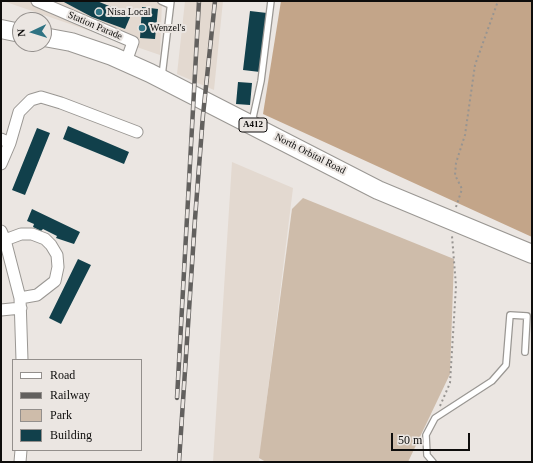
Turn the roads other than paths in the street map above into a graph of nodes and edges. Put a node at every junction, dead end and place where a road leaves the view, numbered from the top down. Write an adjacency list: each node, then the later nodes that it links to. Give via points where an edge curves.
1 (37, 1): 8 (street, Station Parade, via 133,42)
2 (162, 1): 4 (lane)
3 (271, 1): 10 (lane, via 261,81)
4 (171, 3): 9 (lane)
5 (1, 29): 6 (main road)
6 (12, 31)
7 (52, 38): 8 (main road, North Orbital Road / A412, via 71,42)
8 (126, 62): 9 (main road, North Orbital Road / A412)
9 (161, 78): 10 (main road, North Orbital Road / A412)
10 (252, 124): 15 (main road, North Orbital Road / A412, via 378,190)
11 (137, 132): 12 (street, via 41,97 31,100 19,112)
12 (5, 141): 13 (street)
13 (1, 164)
14 (3, 235): 16 (street); 16 (street, via 32,234 45,239 57,255 56,281 37,295)
15 (532, 254)
16 (20, 303): 17 (street); 19 (street)
17 (1, 310)
18 (525, 352): 22 (lane, via 527,316 510,315 506,365 492,381 435,418 426,435 427,455)
19 (22, 359)
20 (21, 451): 21 (street)
21 (20, 462)
22 (433, 462)

